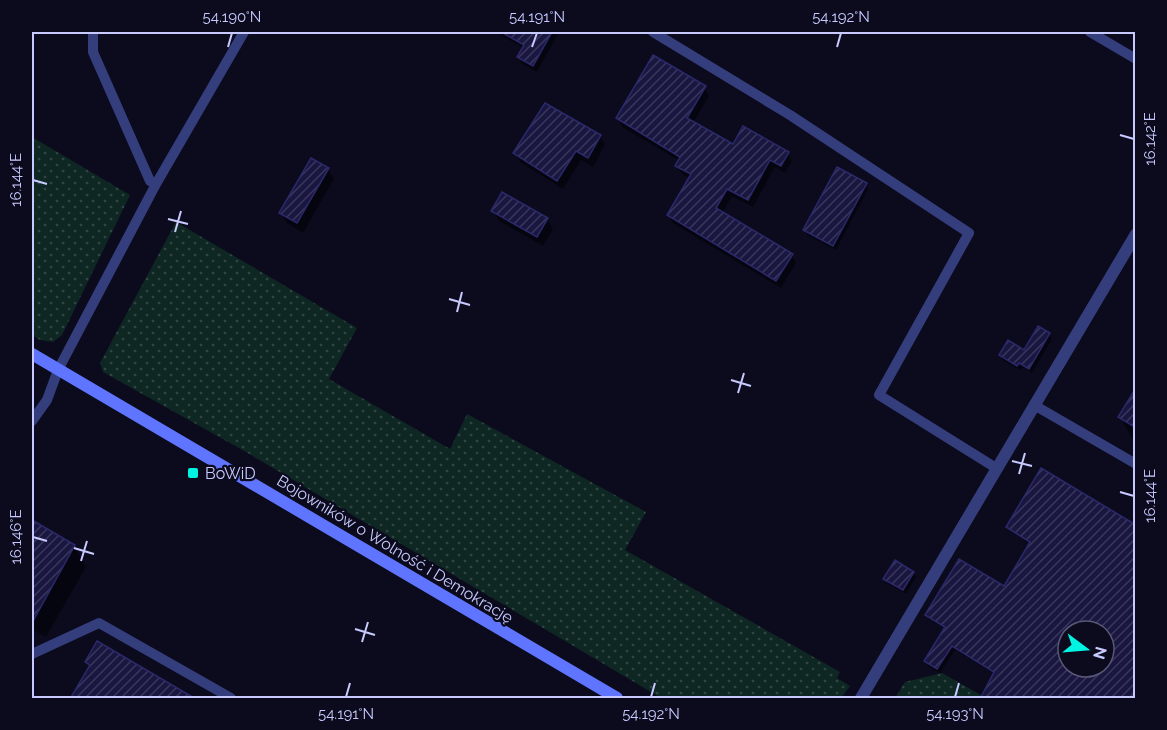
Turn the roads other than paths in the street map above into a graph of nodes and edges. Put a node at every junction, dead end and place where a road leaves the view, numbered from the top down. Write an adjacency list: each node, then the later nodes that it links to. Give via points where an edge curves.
1 (93, 32): 6 (lane, via 93,52 150,181)
2 (244, 32): 6 (lane)
3 (653, 32): 13 (lane, via 790,115 969,233 879,395)
4 (1090, 32): 5 (lane)
5 (1136, 59)
6 (156, 184): 9 (lane)
7 (1136, 234): 10 (street)
8 (32, 354): 9 (main road, Bojowników o Wolność i Demokrację)
9 (58, 370): 11 (lane, via 47,400); 16 (main road, Bojowników o Wolność i Demokrację)
10 (1034, 405): 12 (lane); 13 (street)
11 (32, 421)
12 (1136, 464)
13 (996, 468): 17 (street)
14 (32, 654): 15 (lane, via 99,622)
15 (231, 699)
16 (617, 699)
17 (861, 699)

